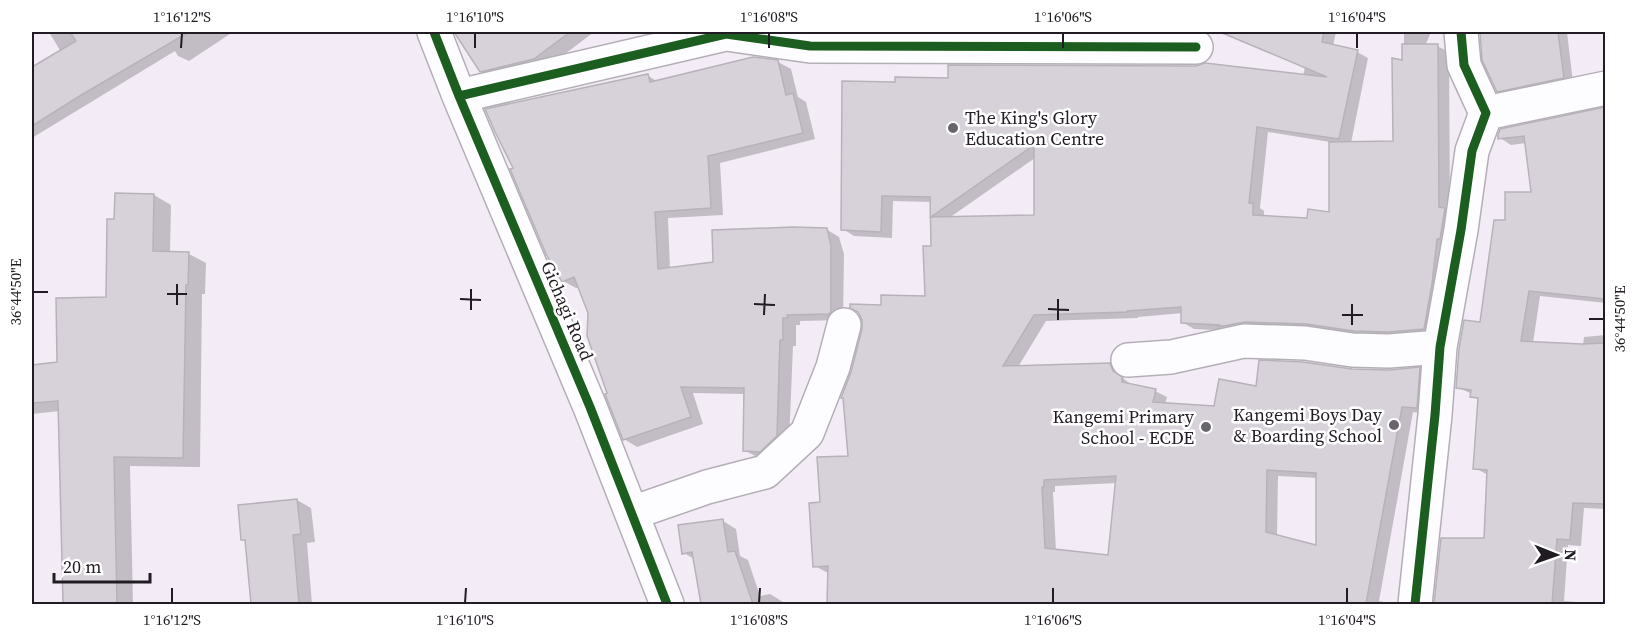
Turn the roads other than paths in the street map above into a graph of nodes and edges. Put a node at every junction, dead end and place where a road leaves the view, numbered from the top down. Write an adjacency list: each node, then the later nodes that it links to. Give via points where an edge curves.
1 (434, 32): 5 (street, Gichagi Road)
2 (1461, 32): 6 (street, via 1464,65)
3 (1196, 47): 5 (street, via 810,46 726,34)
4 (1605, 88): 6 (street)
5 (459, 96): 10 (street, Gichagi Road)
6 (1486, 113): 8 (street, via 1472,151)
7 (844, 326): 10 (street, via 833,367 807,433 765,472 707,486)
8 (1440, 346): 9 (street, via 1389,351 1244,342 1171,357); 12 (street)
9 (1128, 360)
10 (632, 513): 11 (street, Gichagi Road)
11 (667, 604)
12 (1414, 604)

